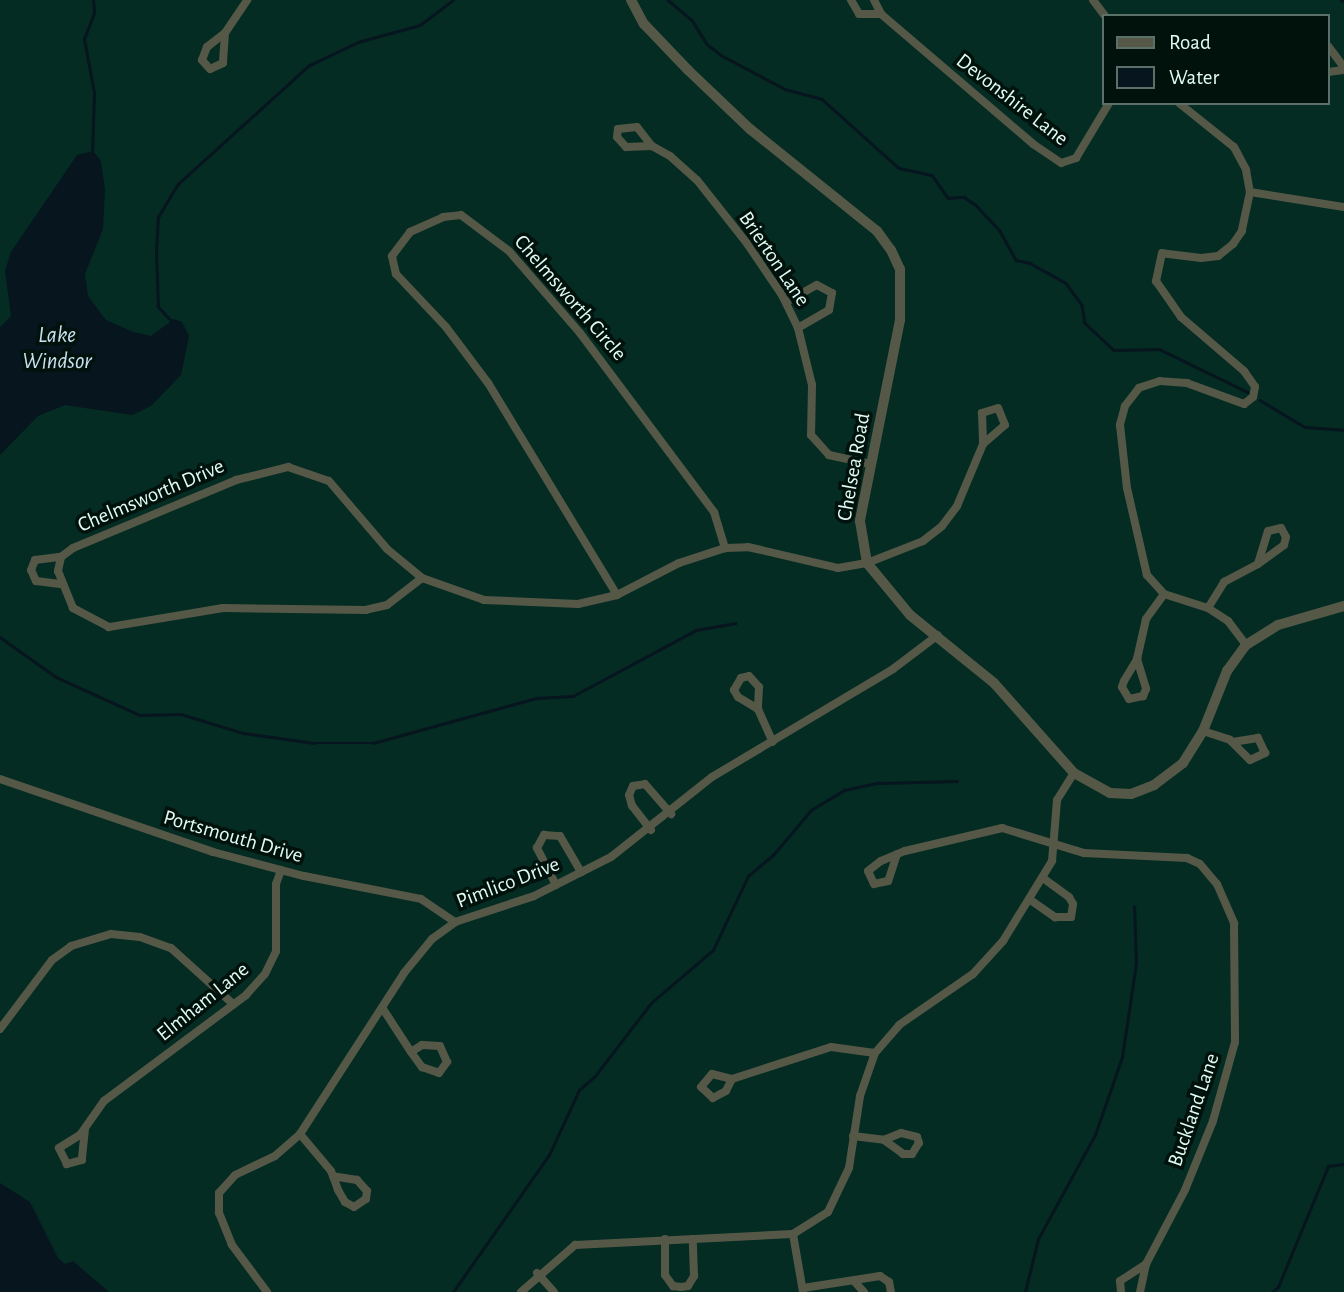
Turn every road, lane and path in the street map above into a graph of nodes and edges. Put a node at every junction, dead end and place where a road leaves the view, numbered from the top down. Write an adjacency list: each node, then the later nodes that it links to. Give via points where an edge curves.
1 (247, 0): 6 (street)
2 (631, 0): 17 (street, Chelsea Road, via 644,24 679,62 750,129 868,223 891,250 900,270 900,320)
3 (851, 0): 5 (street, Devonshire Lane, via 859,14)
4 (874, 0): 5 (street, Devonshire Lane)
5 (881, 14): 9 (street, Devonshire Lane, via 1032,144 1061,163 1076,158)
6 (225, 33)
7 (1330, 49): 8 (street)
8 (1344, 68)
9 (1108, 105)
10 (1182, 105): 12 (street, via 1234,147 1246,170)
11 (652, 146): 14 (street, Brierton Lane, via 697,180)
12 (1250, 192): 13 (street); 24 (street, via 1242,231 1233,244 1218,256 1163,253 1156,281 1181,317 1244,370 1255,387 1253,397 1244,404 1187,383 1160,381 1139,388 1125,406 1120,425 1140,558 1147,575)
13 (1344, 207)
14 (786, 302): 15 (street, Brierton Lane); 15 (street, via 817,285 832,293 829,310)
15 (798, 328): 17 (street, Brierton Lane, via 812,384 811,435 829,455)
16 (983, 444): 20 (street, Chelmsworth Drive, via 957,506 942,526 923,541)
17 (870, 464): 20 (street, Chelsea Road, via 860,522)
18 (724, 548): 20 (street, Chelmsworth Drive, via 748,547 838,568); 25 (street, Chelmsworth Drive, via 679,563); 25 (street, Chelmsworth Circle, via 714,512 580,333 509,251 461,215 443,217 410,232 392,256 396,274 446,327 488,383)
19 (61, 557): 22 (street, Chelmsworth Drive, via 76,546 236,480 288,467 329,481 387,549); 23 (street, Chelmsworth Drive); 23 (street, via 35,560 30,570 41,584)
20 (867, 563): 28 (street, Chelsea Road, via 910,615)
21 (1258, 564): 21 (street, via 1284,545 1286,537 1280,528 1268,530); 27 (street, via 1224,582)
22 (422, 578): 23 (street, via 387,605 366,610 223,608 109,627 73,608); 25 (street, Chelmsworth Drive, via 457,593 512,604 578,604)
23 (60, 584)
24 (1164, 594): 27 (street); 30 (street, via 1146,619)
25 (617, 595)
26 (1344, 606): 29 (street, Chelsea Road, via 1278,625)
27 (1208, 608): 29 (street, via 1228,621)
28 (938, 635): 33 (street, Pimlico Drive, via 893,669); 35 (street, Chelsea Road, via 994,684)
29 (1247, 645): 32 (street, Chelsea Road, via 1227,671)
30 (1137, 659): 30 (street, via 1122,687 1129,699 1137,699 1146,690)
31 (758, 709): 33 (street)
32 (1203, 731): 34 (street); 35 (street, Chelsea Road, via 1183,763 1154,785 1131,794 1096,788)
33 (773, 741): 37 (street, Pimlico Drive, via 712,777)
34 (1232, 742)
35 (1074, 773): 39 (street, via 1057,800)
36 (0, 779): 41 (street, Portsmouth Drive, via 213,852)
37 (671, 814): 38 (street, Pimlico Drive); 38 (street, via 645,784 633,786 629,795 632,806)
38 (651, 830): 42 (street, Pimlico Drive)
39 (1056, 841): 40 (street, Buckland Lane, via 1002,828); 43 (street); 62 (street, Buckland Lane, via 1084,853 1173,856 1200,864 1217,884 1234,923 1237,1008 1228,1072 1185,1191)
40 (897, 854)
41 (281, 870): 46 (street, Portsmouth Drive, via 421,899); 47 (street, Elmham Lane, via 276,884 278,932 272,962)
42 (581, 872): 44 (street, Pimlico Drive); 44 (street, via 560,836 544,835 537,848)
43 (1044, 879): 45 (street); 45 (street, via 1069,897 1071,917 1055,917)
44 (556, 885): 46 (street, Pimlico Drive)
45 (1029, 899): 52 (street, via 988,960 899,1026)
46 (455, 922): 48 (street, Pimlico Drive, via 432,939)
47 (233, 1004): 49 (street, via 171,948 140,937 111,934 71,946 52,960); 54 (street, Elmham Lane, via 104,1101)
48 (383, 1009): 51 (street); 55 (street, Pimlico Drive)
49 (3, 1019): 50 (street)
50 (0, 1029)
51 (411, 1052): 51 (street, via 431,1074 439,1073 447,1062 440,1046 422,1045)
52 (875, 1053): 53 (street, via 831,1047); 56 (street)
53 (732, 1079)
54 (85, 1129): 54 (street, Elmham Lane, via 59,1148 67,1164 82,1160)
55 (300, 1134): 58 (street); 66 (street, Pimlico Drive, via 275,1156 235,1175 219,1193 219,1213 232,1245)
56 (853, 1136): 57 (street); 59 (street, via 849,1168 835,1203 815,1224)
57 (884, 1140)
58 (333, 1175): 58 (street, via 345,1202 354,1207 366,1199 367,1191 357,1180)
59 (793, 1234): 61 (street); 65 (street)
60 (665, 1239): 61 (street); 61 (street, via 666,1275 673,1286 681,1287 688,1286 694,1276); 63 (street, via 575,1245)
61 (693, 1239)
62 (1146, 1264): 71 (street, Buckland Lane, via 1120,1282); 72 (street, Buckland Lane)
63 (537, 1273): 67 (street); 68 (street)
64 (854, 1281): 65 (street); 69 (street); 70 (street, via 880,1276 889,1282)
65 (803, 1290)
66 (267, 1292)
67 (521, 1292)
68 (554, 1292)
69 (864, 1292)
70 (891, 1292)
71 (1121, 1292)
72 (1140, 1292)

